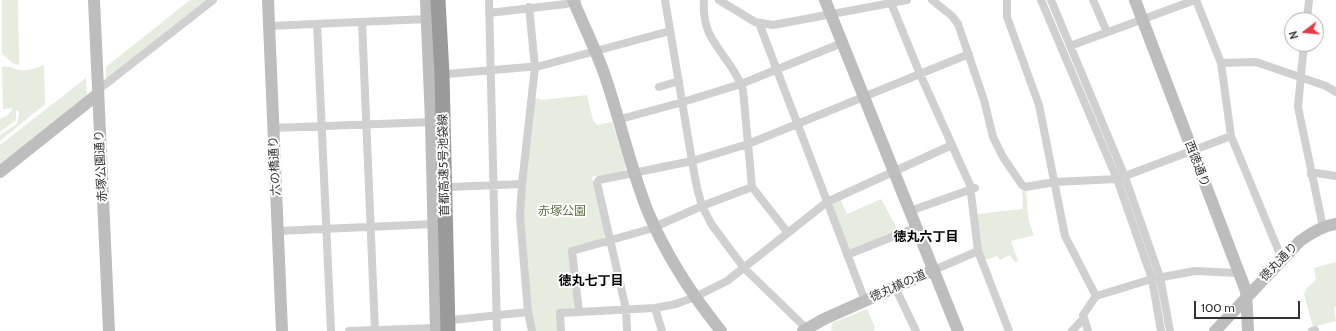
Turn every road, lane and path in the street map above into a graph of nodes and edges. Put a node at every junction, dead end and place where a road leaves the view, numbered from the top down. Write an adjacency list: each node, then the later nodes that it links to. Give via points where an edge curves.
1 (94, 0): 51 (street, 赤塚公園通り)
2 (213, 0): 51 (street)
3 (268, 0): 33 (street, 六の橋通り)
4 (426, 0): 28 (street)
5 (433, 0): 109 (highway, 首都高速5号池袋線)
6 (438, 0): 109 (highway, 首都高速5号池袋線, via 442,74)
7 (443, 0): 45 (street)
8 (489, 0): 25 (street)
9 (665, 0): 34 (street)
10 (704, 0): 49 (street, via 704,18 708,32)
11 (719, 0): 31 (street)
12 (825, 0): 27 (street)
13 (907, 0): 23 (street)
14 (932, 0): 40 (street, via 958,24)
15 (1007, 0): 72 (street, via 1007,17 1039,105)
16 (1041, 0): 71 (street)
17 (1051, 0): 37 (street)
18 (1094, 0): 35 (street)
19 (1135, 0): 29 (street, 西徳通り)
20 (1195, 0): 29 (street); 41 (street)
21 (1309, 0): 26 (street)
22 (575, 1): 24 (street); 38 (street)
23 (891, 3): 27 (street); 46 (street)
24 (529, 8): 25 (street); 42 (street)
25 (489, 12): 44 (street)
26 (1308, 12)
27 (830, 14): 31 (street, via 778,24); 36 (street)
28 (428, 19): 30 (street); 56 (street)
29 (1142, 19): 35 (street); 64 (street, 西徳通り)
30 (362, 22): 32 (street); 57 (street)
31 (759, 23): 43 (street)
32 (317, 24): 33 (street); 59 (street)
33 (269, 26): 60 (street, 六の橋通り)
34 (670, 31): 38 (street); 48 (street)
35 (1107, 32): 37 (street)
36 (842, 43): 43 (street); 53 (street)
37 (1070, 46): 71 (street)
38 (595, 51): 42 (street); 55 (street)
39 (1303, 52): 47 (street)
40 (969, 54): 46 (street); 72 (street, via 994,137 1008,167 1025,187)
41 (1221, 63): 47 (street, via 1256,62); 61 (street)
42 (535, 67): 44 (street); 73 (street)
43 (776, 70): 49 (street); 58 (street)
44 (490, 71): 45 (street); 74 (street)
45 (447, 74): 75 (street)
46 (920, 74): 53 (street); 63 (street)
47 (1300, 78): 52 (street); 69 (street, via 1298,107)
48 (679, 81): 50 (street); 54 (street)
49 (741, 84): 54 (street); 62 (street)
50 (659, 87)
51 (98, 92): 67 (street); 112 (street, 赤塚公園通り)
52 (1336, 92)
53 (864, 96): 58 (street); 66 (street)
54 (683, 102): 55 (street); 65 (street)
55 (618, 120): 68 (street)
56 (431, 122): 57 (street); 81 (street)
57 (366, 124): 59 (street); 84 (street)
58 (797, 124): 62 (street); 78 (street)
59 (322, 126): 60 (street); 87 (street)
60 (273, 128): 88 (street, 六の橋通り)
61 (1231, 136): 64 (street); 93 (street)
62 (748, 144): 65 (street); 76 (street)
63 (952, 145): 66 (street); 77 (street)
64 (1192, 151): 71 (street); 96 (street, 西徳通り)
65 (692, 161): 68 (street); 79 (street)
66 (894, 171): 78 (street); 80 (street)
67 (0, 172)
68 (634, 172): 83 (street); 90 (street, via 599,180 597,183)
69 (1311, 174): 70 (street); 86 (street)
70 (1336, 176)
71 (1121, 178): 72 (street); 97 (street)
72 (1055, 182): 99 (street, via 1065,236)
73 (522, 184): 74 (street); 105 (street, via 520,216)
74 (493, 185): 75 (street); 107 (street)
75 (449, 186): 109 (street)
76 (752, 187): 79 (street); 89 (street)
77 (973, 189): 80 (street); 91 (street)
78 (827, 202): 89 (street); 92 (street)
79 (702, 206): 83 (street); 94 (street, via 712,225)
80 (910, 211): 85 (street)
81 (434, 224): 84 (street); 109 (street)
82 (1336, 224): 86 (street, 徳丸通り)
83 (655, 226): 90 (street); 100 (street)
84 (370, 227): 87 (street); 110 (street)
85 (917, 227): 92 (street); 95 (street)
86 (1323, 227): 93 (street, 徳丸通り, via 1300,241)
87 (326, 229): 88 (street); 114 (street)
88 (278, 231): 113 (street, 六の橋通り)
89 (788, 233): 94 (street)
90 (610, 240): 104 (street); 106 (street, via 572,251)
91 (978, 251): 95 (street); 124 (street)
92 (847, 255): 102 (street)
93 (1282, 259): 101 (street, 徳丸通り)
94 (744, 268): 100 (street, via 722,284); 111 (street)
95 (934, 270): 98 (street, 徳丸槙の道); 123 (street, 徳丸槙の道)
96 (1238, 273): 97 (street, via 1195,271); 101 (street, 西徳通り, via 1246,291)
97 (1156, 278): 99 (street); 127 (street); 128 (street)
98 (895, 288): 102 (street, 徳丸槙の道); 122 (street)
99 (1096, 296): 108 (street, via 1083,315)
100 (695, 297): 103 (street); 121 (street)
101 (1246, 298): 129 (street, 徳丸通り); 130 (street, 西徳通り)
102 (865, 301): 111 (street, 徳丸槙の道)
103 (655, 308): 104 (street); 120 (street)
104 (626, 309): 106 (street); 119 (street)
105 (528, 312): 107 (street); 117 (street)
106 (579, 312): 118 (street, via 560,313)
107 (496, 315): 109 (street); 116 (street)
108 (1084, 318): 125 (street); 126 (street)
109 (445, 329): 110 (street)
110 (375, 330): 115 (street)
111 (806, 330)
112 (109, 331)
113 (282, 331)
114 (331, 331)
115 (349, 331)
116 (497, 331)
117 (532, 331)
118 (561, 331)
119 (627, 331)
120 (662, 331)
121 (721, 331)
122 (916, 331)
123 (958, 331)
124 (1008, 331)
125 (1072, 331)
126 (1088, 331)
127 (1161, 331)
128 (1170, 331)
129 (1215, 331)
130 (1248, 331)

